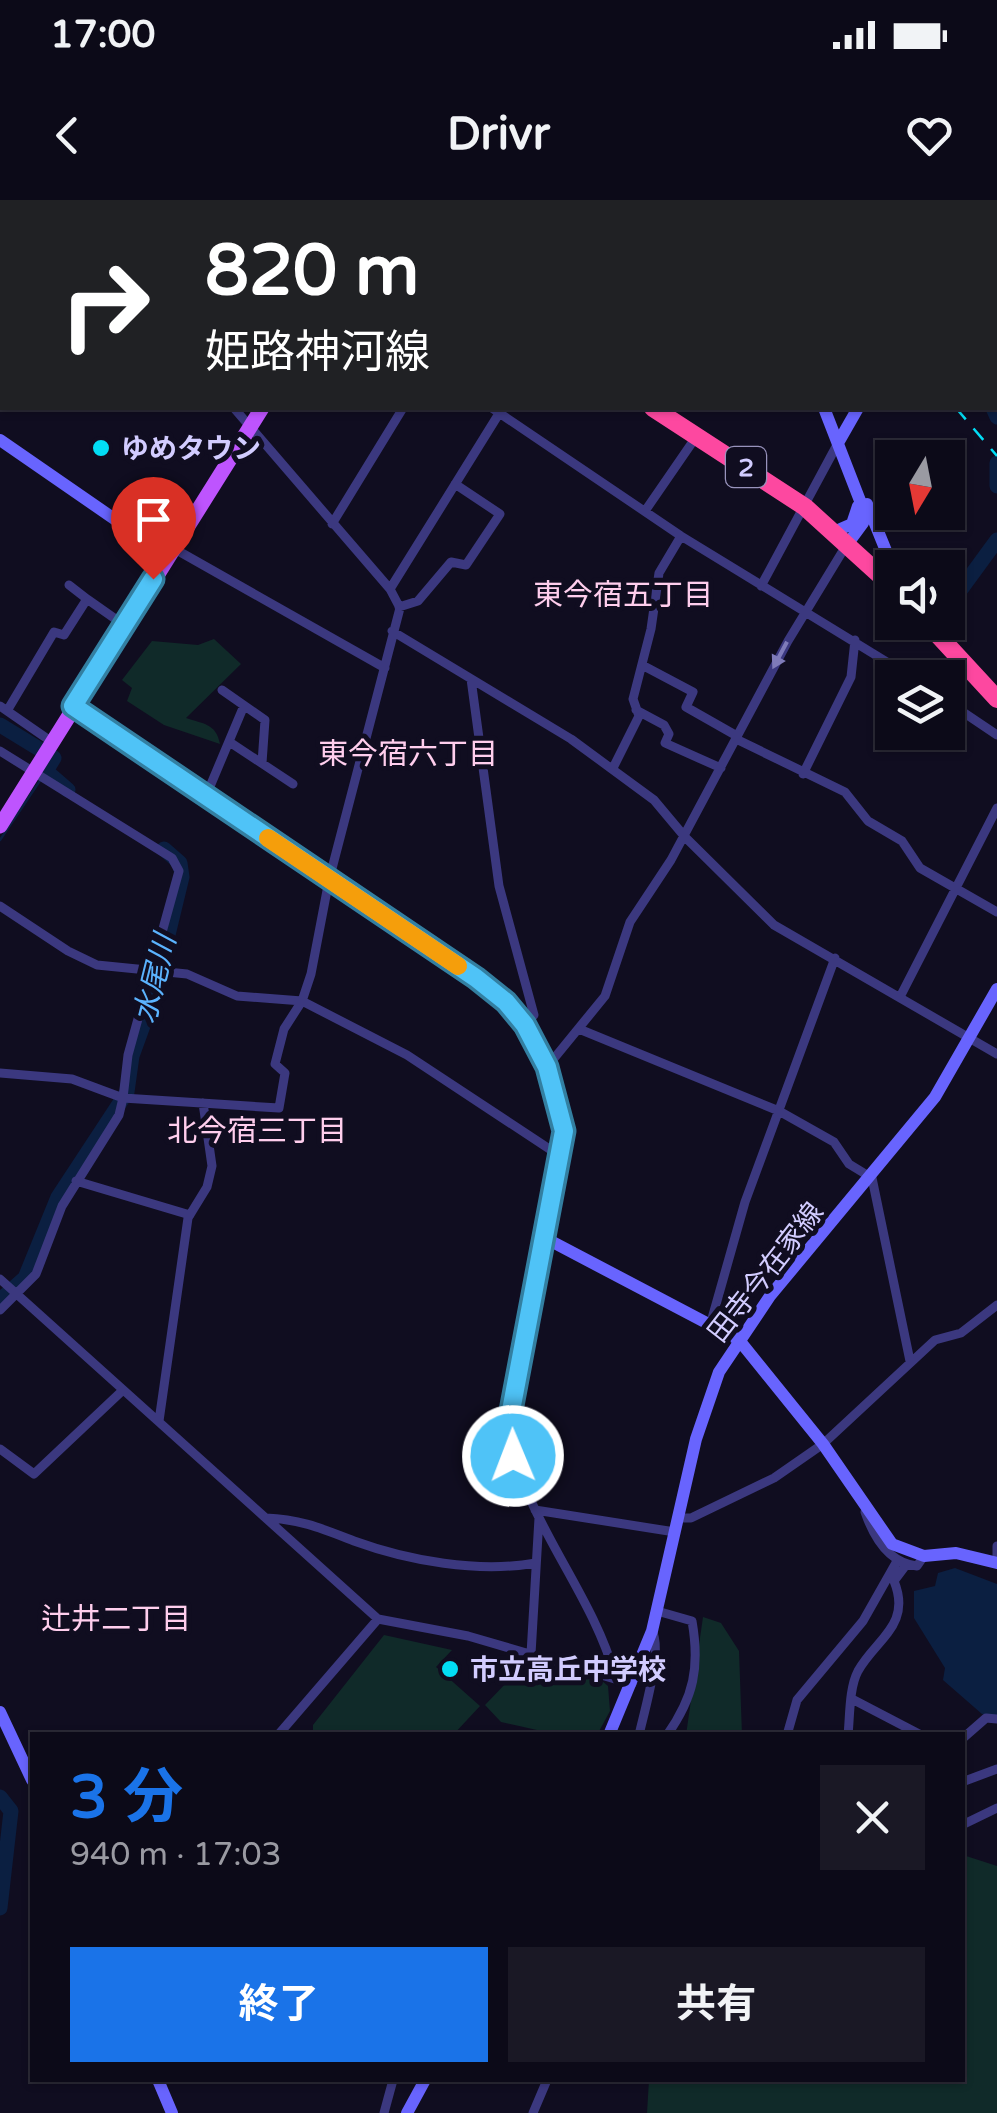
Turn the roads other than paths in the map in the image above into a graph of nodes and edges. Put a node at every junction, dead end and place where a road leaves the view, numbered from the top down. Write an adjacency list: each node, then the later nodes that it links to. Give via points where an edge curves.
1 (236, 410): 8 (street)
2 (261, 410): 8 (main road)
3 (403, 410): 15 (street)
4 (496, 410): 12 (street); 14 (street)
5 (657, 410): 9 (highway, 2)
6 (825, 410): 11 (street)
7 (857, 410): 11 (street)
8 (250, 427): 15 (street); 19 (main road)
9 (697, 435): 13 (highway, 2); 14 (street)
10 (0, 440): 19 (street)
11 (838, 443): 13 (street); 17 (street, via 864,519); 18 (street)
12 (456, 484): 23 (street); 25 (street, via 500,514 466,565 451,562 418,601)
13 (805, 507): 17 (highway, 2); 22 (street)
14 (645, 511): 16 (street)
15 (332, 524): 23 (street)
16 (681, 536): 22 (street); 33 (street, via 659,572)
17 (842, 536): 20 (highway, 2); 26 (street)
18 (886, 550)
19 (170, 552): 27 (main road); 34 (street)
20 (875, 569)
21 (69, 585): 24 (street)
22 (762, 586): 26 (street)
23 (390, 589): 25 (street)
24 (87, 598): 27 (street); 40 (street, via 64,635 54,632)
25 (400, 606): 28 (street)
26 (804, 612): 29 (street); 45 (street, one-way to 45)
27 (124, 625): 39 (main road)
28 (392, 632): 34 (street); 35 (street)
29 (854, 640): 32 (street); 53 (street, via 852,677)
30 (943, 640): 38 (highway)
31 (958, 640): 36 (highway)
32 (885, 660)
33 (642, 665): 42 (street, via 632,698); 45 (street, via 693,692 686,707)
34 (385, 668): 59 (street)
35 (471, 679): 50 (street); 68 (street, via 499,886 534,1015)
36 (997, 682)
37 (222, 690): 41 (street)
38 (997, 699)
39 (73, 706): 46 (main road); 55 (street)
40 (4, 708): 46 (street)
41 (243, 708): 47 (street); 49 (street, via 266,720)
42 (636, 710): 50 (street, via 639,716); 51 (street, via 664,725 665,742)
43 (965, 713): 44 (street)
44 (997, 735)
45 (736, 737): 51 (street); 53 (street)
46 (51, 743): 52 (main road)
47 (232, 743): 49 (street); 55 (street)
48 (0, 751): 52 (street)
49 (262, 764): 54 (street)
50 (613, 768): 58 (street)
51 (720, 768): 58 (street)
52 (34, 772): 57 (main road); 64 (street, via 172,858 179,871)
53 (803, 774): 60 (street, via 844,792 868,822 902,841 920,868)
54 (293, 784)
55 (206, 796): 59 (street)
56 (997, 808): 60 (street)
57 (0, 826)
58 (685, 836): 63 (street, via 774,925); 69 (street, via 630,922 605,996)
59 (330, 880): 67 (street); 68 (street, via 476,978)
60 (956, 888): 62 (street); 66 (street)
61 (0, 906): 64 (street, via 98,965)
62 (997, 912)
63 (835, 958): 66 (street); 76 (street)
64 (158, 971): 67 (street, via 187,974 237,996); 74 (street, via 128,1055)
65 (997, 989): 70 (street, 田寺今在家線)
66 (900, 994): 70 (street)
67 (302, 1000): 75 (street, via 284,1029 275,1064 285,1073 279,1108); 77 (street, via 407,1055)
68 (525, 1025): 72 (street)
69 (579, 1030): 72 (street); 76 (street)
70 (972, 1038): 71 (street); 78 (street, 田寺今在家線)
71 (997, 1054)
72 (547, 1067): 77 (street, via 564,1131)
73 (0, 1073): 74 (street, via 72,1079)
74 (123, 1098): 75 (street); 79 (street)
75 (204, 1102): 80 (street, via 212,1166)
76 (779, 1111): 78 (street, via 834,1142 849,1164); 86 (street)
77 (560, 1156): 81 (street)
78 (872, 1178): 87 (street, 田寺今在家線); 88 (street)
79 (76, 1181): 80 (street); 83 (street, via 36,1274)
80 (190, 1215): 90 (street)
81 (544, 1238): 86 (street); 94 (street, via 509,1430 520,1480)
82 (0, 1279): 83 (street)
83 (16, 1294): 85 (street); 89 (street)
84 (997, 1305): 88 (street)
85 (0, 1310)
86 (711, 1322): 87 (street)
87 (739, 1340): 91 (street); 96 (street, 田寺今在家線, via 703,1416)
88 (910, 1361): 91 (street)
89 (122, 1391): 90 (street); 92 (street, via 34,1474)
90 (158, 1421): 95 (street)
91 (824, 1444): 93 (street); 96 (street, via 774,1478)
92 (0, 1448)
93 (864, 1502): 98 (street, via 892,1544); 100 (street, via 878,1540)
94 (537, 1514): 96 (street); 99 (street); 106 (street, via 594,1618)
95 (266, 1518): 99 (street, via 318,1525 408,1556 506,1568); 103 (street)
96 (676, 1525): 102 (street, 田寺今在家線)
97 (997, 1546): 101 (street)
98 (924, 1556): 100 (street, via 918,1566); 101 (street, via 956,1553)
99 (536, 1563): 105 (street)
100 (901, 1563): 108 (street, via 892,1633 857,1673); 115 (street, via 864,1622 797,1700)
101 (997, 1563)
102 (657, 1612): 104 (street, 田寺今在家線); 114 (street, via 692,1621 699,1658 684,1715)
103 (378, 1619): 105 (street); 111 (street)
104 (652, 1632): 107 (street, 田寺今在家線); 113 (street, via 652,1674)
105 (531, 1654): 106 (street)
106 (615, 1676): 107 (street)
107 (632, 1684): 112 (street, 田寺今在家線)
108 (852, 1699): 116 (street); 117 (street)
109 (0, 1712): 120 (street)
110 (997, 1719): 118 (street, via 986,1718)
111 (281, 1732)
112 (610, 1732)
113 (640, 1732)
114 (670, 1732)
115 (788, 1732)
116 (848, 1732)
117 (915, 1732)
118 (965, 1736)
119 (997, 1769): 121 (street)
120 (30, 1776)
121 (965, 1781)
122 (997, 1808): 123 (street)
123 (965, 1824)
124 (159, 2082): 128 (street)
125 (392, 2082): 129 (street)
126 (424, 2082): 130 (street)
127 (546, 2082): 131 (street)
128 (172, 2113)
129 (384, 2113)
130 (407, 2113)
131 (533, 2113)

